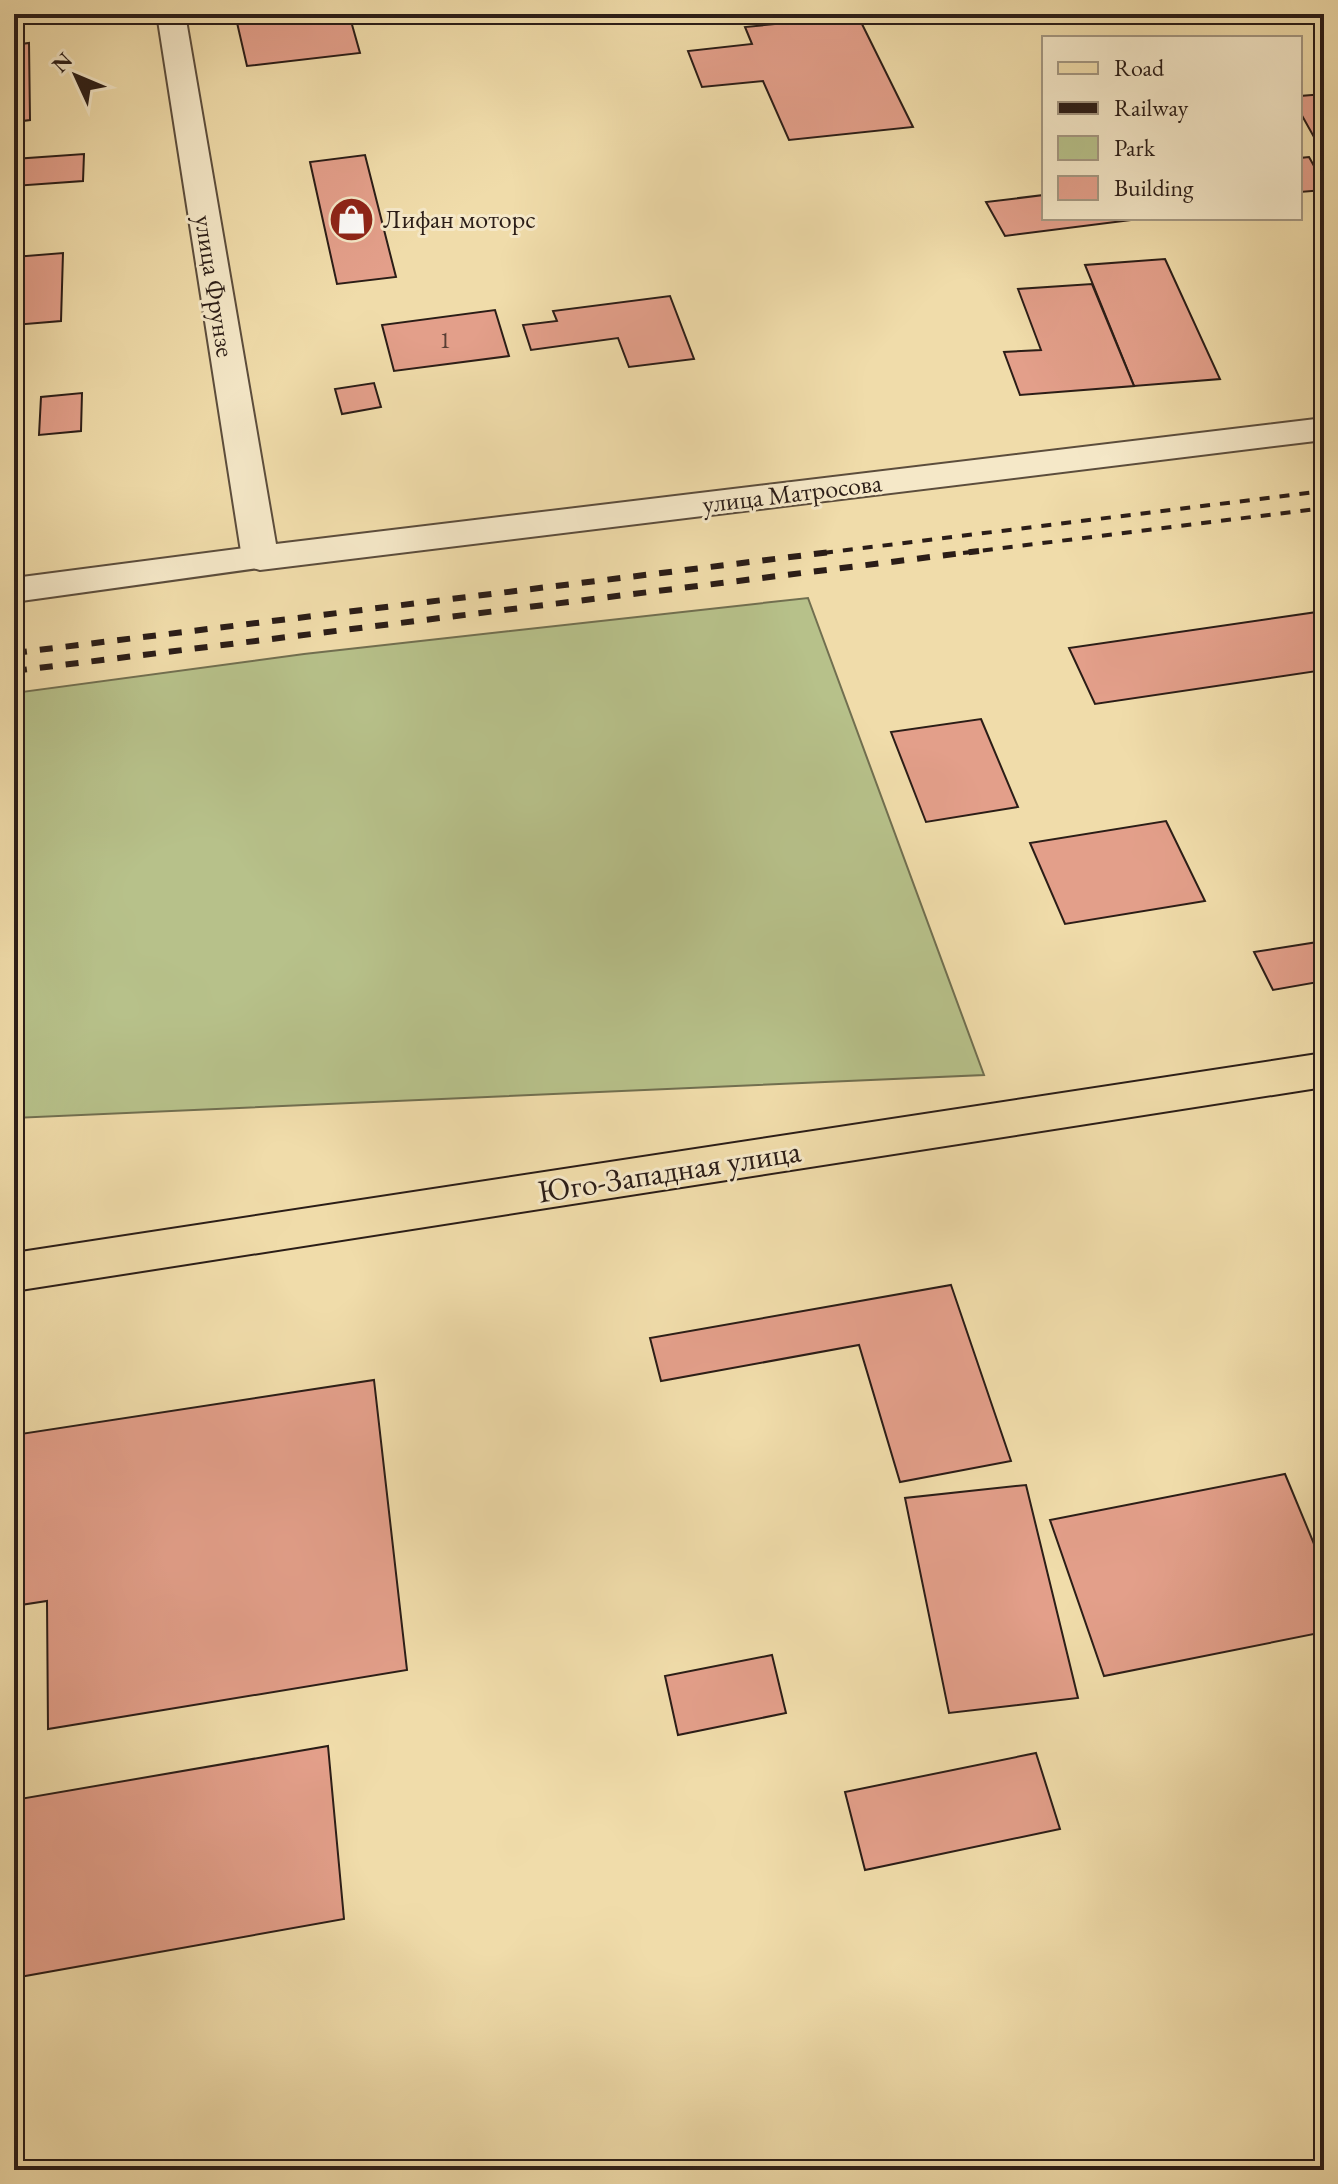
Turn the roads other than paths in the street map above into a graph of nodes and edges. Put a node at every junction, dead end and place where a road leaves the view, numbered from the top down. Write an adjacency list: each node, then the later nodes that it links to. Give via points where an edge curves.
1 (171, 14): 3 (street, улица Фрунзе)
2 (1324, 429): 3 (street, улица Матросова)
3 (260, 558): 4 (street, улица Матросова)
4 (14, 590)
5 (1324, 1070): 6 (main road, Юго-Западная улица)
6 (14, 1272)

